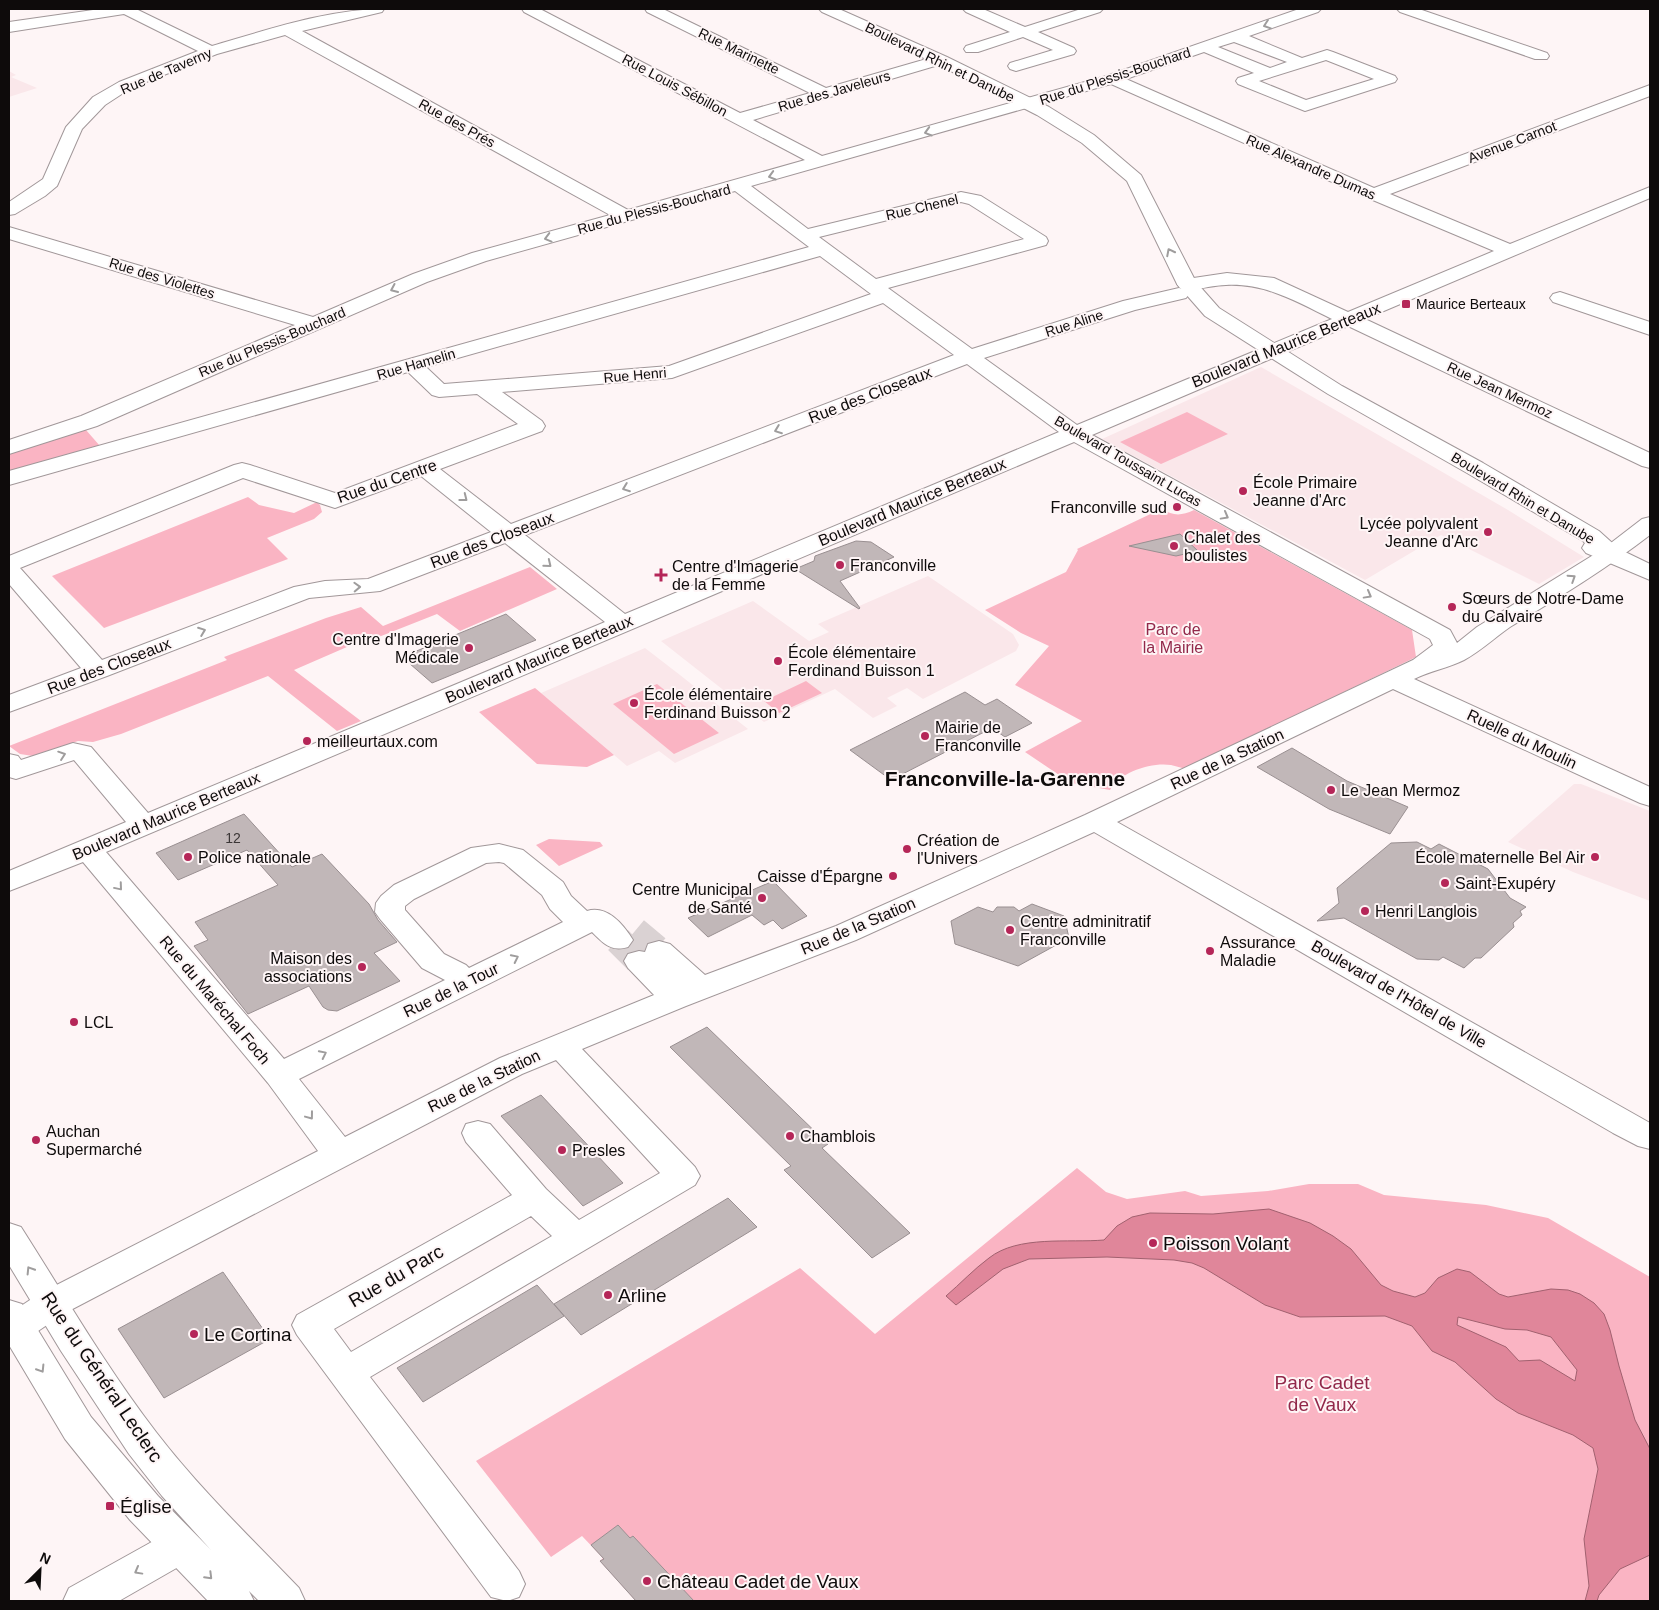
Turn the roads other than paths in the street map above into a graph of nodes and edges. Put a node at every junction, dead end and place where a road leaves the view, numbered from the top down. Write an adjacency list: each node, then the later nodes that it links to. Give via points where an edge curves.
1 (126, 9): 12 (street); 18 (street)
2 (376, 9): 13 (street, Rue de Taverny)
3 (529, 9): 28 (street, Rue Louis Sébillon)
4 (652, 9): 26 (street, Rue Marinette)
5 (827, 9): 27 (street, Boulevard Rhin et Danube, via 941,60)
6 (971, 9): 14 (street)
7 (1054, 9): 11 (street)
8 (1095, 9): 11 (street)
9 (1313, 9): 15 (street, Rue du Plessis-Bouchard, one-way to 15)
10 (1405, 9): 19 (street)
11 (1071, 16): 14 (street)
12 (9, 27)
13 (288, 30): 18 (street, Rue de Taverny); 35 (street, Rue des Prés)
14 (1027, 31): 17 (street); 22 (street, via 1068,51)
15 (1234, 36): 16 (street, Rue du Plessis-Bouchard); 21 (street)
16 (1204, 47): 23 (street); 24 (street, Rue du Plessis-Bouchard)
17 (972, 48)
18 (211, 51): 34 (street, Rue de Taverny, via 149,74 99,101 74,127 53,167 40,181 39,192)
19 (1541, 56)
20 (929, 63): 26 (street, Rue des Javeleurs)
21 (1302, 63): 23 (street); 23 (street, via 1327,55 1389,79 1306,106 1244,81)
22 (1016, 66)
23 (1270, 73)
24 (1112, 78): 27 (street, Rue du Plessis-Bouchard); 33 (street, Rue Alexandre Dumas)
25 (1650, 90): 33 (street, Avenue Carnot)
26 (825, 94): 28 (street, Rue des Javeleurs)
27 (1026, 104): 29 (street, Rue du Plessis-Bouchard, one-way to 29); 31 (street, Boulevard Rhin et Danube, via 1032,113 1110,168); 41 (street, Boulevard Rhin et Danube, one-way to 27, via 1135,179 1088,139 1043,110)
28 (738, 119): 29 (street, Rue Louis Sébillon)
29 (821, 162): 30 (street, Rue du Plessis-Bouchard, one-way to 30)
30 (738, 185): 35 (street, Rue du Plessis-Bouchard); 37 (street, Boulevard Toussaint Lucas)
31 (1120, 187)
32 (1650, 192): 39 (street, Boulevard Maurice Berteaux)
33 (1374, 194): 39 (street, Rue Alexandre Dumas)
34 (9, 210)
35 (626, 216): 45 (street, Rue du Plessis-Bouchard, one-way to 45, via 479,257 420,278)
36 (9, 233): 45 (street, Rue des Violettes)
37 (805, 236): 38 (street, Boulevard Toussaint Lucas); 42 (street, Rue Chenel, via 961,197 975,200 1039,241)
38 (823, 249): 42 (street, Boulevard Toussaint Lucas); 49 (street, Rue Hamelin)
39 (1511, 251): 44 (street, Boulevard Maurice Berteaux)
40 (1157, 264): 41 (street, Boulevard Rhin et Danube)
41 (1183, 289): 44 (street, Rue Aline, via 1227,279 1274,284); 47 (street, Boulevard Rhin et Danube, via 1198,315); 48 (street, Rue Aline)
42 (880, 291): 48 (street, Boulevard Toussaint Lucas); 50 (street, Rue Henri, via 672,372)
43 (1560, 298): 46 (street)
44 (1349, 320): 47 (street, Boulevard Maurice Berteaux); 55 (street, Rue Jean Mermoz)
45 (315, 324): 51 (street, Rue du Plessis-Bouchard)
46 (1650, 329)
47 (1265, 353): 52 (street, Boulevard Maurice Berteaux); 60 (street, Boulevard Rhin et Danube, via 1476,468 1591,536)
48 (970, 356): 52 (street, Boulevard Toussaint Lucas); 59 (street, Rue des Closeaux, one-way to 59)
49 (412, 365): 50 (street, Rue Henri, via 439,391); 54 (street, Rue Hamelin)
50 (481, 387): 56 (street, Rue du Centre, via 534,426)
51 (89, 421): 53 (street, Rue du Plessis-Bouchard); 54 (street)
52 (1075, 434): 64 (street, Boulevard Maurice Berteaux); 66 (street, Boulevard Toussaint Lucas, one-way to 66)
53 (9, 447)
54 (111, 448): 57 (street, Rue Hamelin)
55 (1650, 461)
56 (425, 468): 59 (street, one-way to 59); 61 (street, Rue du Centre, via 335,501 242,470)
57 (9, 478)
58 (1650, 524): 60 (street, Rue de la Station)
59 (510, 533): 64 (street, one-way to 64); 68 (street, Rue des Closeaux, one-way to 59, via 303,592 371,586)
60 (1611, 554): 63 (street, Boulevard Rhin et Danube); 65 (street, Rue de la Station, one-way to 60)
61 (9, 564)
62 (9, 570): 68 (street)
63 (1650, 573)
64 (623, 624): 74 (street, Boulevard Maurice Berteaux)
65 (1486, 632): 66 (street, Boulevard Toussaint Lucas, via 1459,637); 67 (street, Rue de la Station, via 1476,642 1436,664)
66 (1441, 635): 67 (street, via 1446,647)
67 (1421, 666): 69 (street, Rue de la Station)
68 (98, 670): 70 (street, Rue des Closeaux)
69 (1394, 680): 72 (street, Ruelle du Moulin); 73 (street, Rue de la Station)
70 (9, 704)
71 (9, 762): 74 (street, one-way to 74, via 16,770 73,751 82,753)
72 (1650, 797)
73 (1095, 821): 81 (street, Rue de la Station, via 846,933); 85 (street, Boulevard de l'Hôtel de Ville)
74 (144, 826): 75 (street, Boulevard Maurice Berteaux)
75 (88, 849): 76 (street, Boulevard Maurice Berteaux); 83 (street, Rue du Maréchal Foch, one-way to 83)
76 (9, 882)
77 (589, 921): 78 (street); 80 (street, Rue de la Tour, one-way to 77); 80 (street, via 560,902 553,889 513,856 499,853 481,854 404,892 391,903 390,912 433,961 454,972)
78 (627, 935)
79 (649, 956): 81 (street)
80 (464, 984): 83 (street, Rue de la Tour, one-way to 80)
81 (688, 993): 82 (street, Rue de la Station)
82 (560, 1045): 86 (street, Rue de la Station, via 511,1066); 89 (street, via 683,1176)
83 (279, 1076): 86 (street, Rue du Maréchal Foch, one-way to 86)
84 (478, 1133): 87 (street)
85 (1650, 1137)
86 (339, 1154): 90 (street, Rue de la Station)
87 (534, 1198): 89 (street); 92 (street, Rue du Parc, via 310,1325)
88 (9, 1236): 90 (street, Rue du Général Leclerc, one-way to 88)
89 (576, 1238): 92 (street)
90 (51, 1304): 91 (street, Rue de la Station); 97 (street, Rue du Général Leclerc, via 142,1444)
91 (11, 1324): 93 (street, one-way to 93, via 78,1428 115,1476)
92 (346, 1373): 94 (street, Rue du Parc)
93 (180, 1546): 95 (street, one-way to 95); 96 (street, one-way to 96)
94 (505, 1584)
95 (83, 1601)
96 (234, 1601)
97 (285, 1601)

